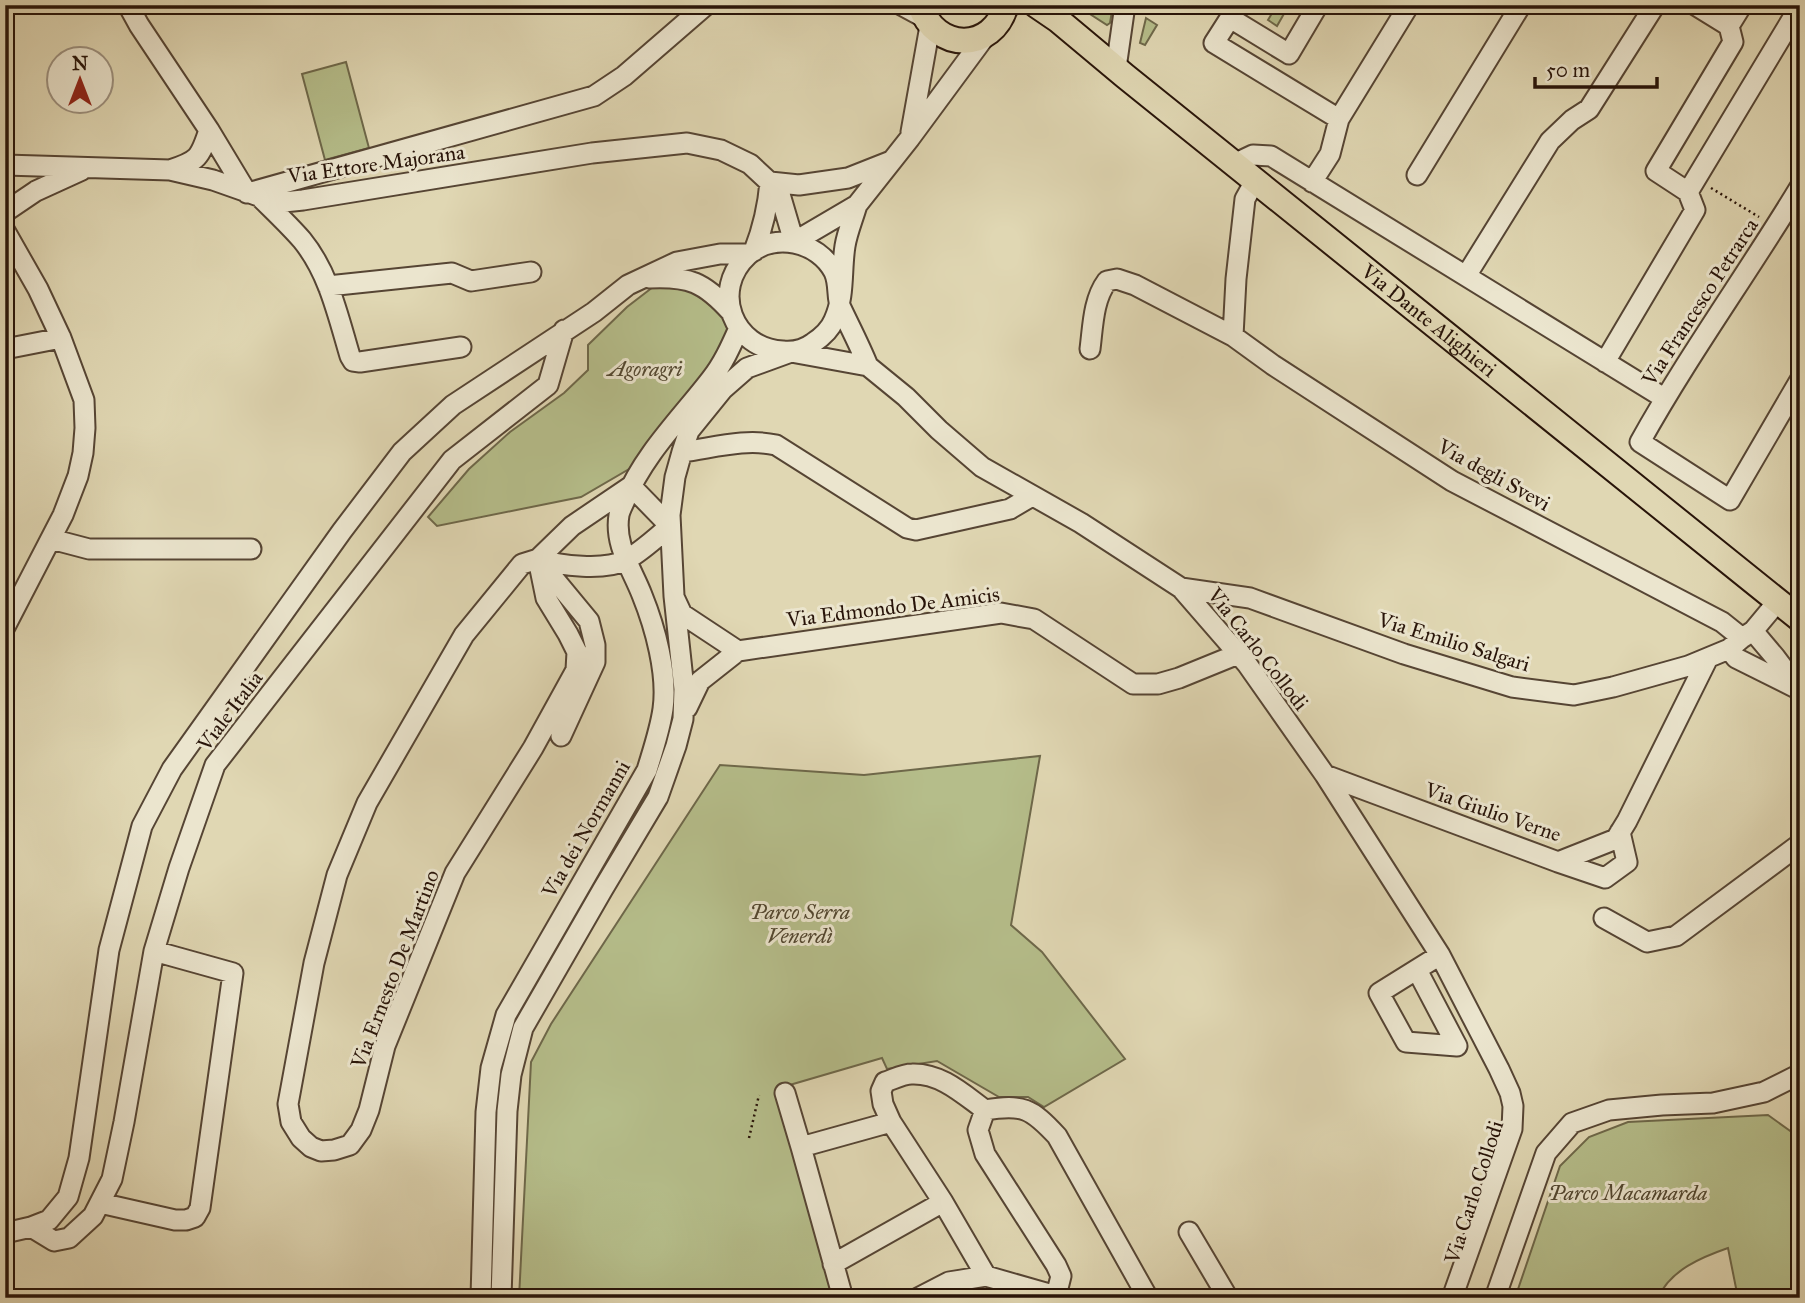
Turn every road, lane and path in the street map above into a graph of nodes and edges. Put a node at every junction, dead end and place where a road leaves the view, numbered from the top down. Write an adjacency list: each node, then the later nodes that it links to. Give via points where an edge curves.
1 (128, 5): 19 (street)
2 (706, 5): 32 (street, Via Ettore Majorana, via 594,96)
3 (901, 5): 13 (street)
4 (1036, 5): 15 (main road, Via Dante Alighieri)
5 (1125, 5): 17 (street)
6 (1318, 5): 18 (street, via 1289,54 1230,18 1214,43)
7 (1409, 5): 18 (street)
8 (1521, 5): 26 (street)
9 (1655, 5): 42 (street, via 1589,109 1550,141)
10 (1695, 5): 16 (street)
11 (1742, 5): 16 (street)
12 (1800, 6): 30 (street)
13 (925, 17): 14 (main road, via 938,33 956,41 976,39); 20 (street)
14 (997, 20): 15 (main road); 20 (street)
15 (1058, 20): 17 (main road, Via Dante Alighieri)
16 (1729, 26): 30 (street, via 1733,43 1656,170)
17 (1116, 68): 22 (main road, Via Dante Alighieri)
18 (1339, 119): 29 (street, via 1330,154)
19 (209, 130): 25 (street, via 202,152 190,163); 32 (street)
20 (910, 138): 21 (street)
21 (893, 161): 28 (street, via 848,178 799,185); 34 (street)
22 (1234, 164): 27 (main road, Via Dante Alighieri); 29 (street, via 1253,155 1271,156)
23 (5, 165): 24 (street)
24 (86, 169): 25 (street); 35 (street, via 36,191)
25 (170, 170): 32 (street)
26 (1417, 175)
27 (1255, 181): 48 (street, via 1245,200); 68 (main road, Via Dante Alighieri)
28 (770, 182): 33 (street, Via Ettore Majorana, via 750,164 721,150 687,143 592,153); 39 (street, Via Ettore Majorana, via 779,191); 40 (street, via 761,232)
29 (1312, 182): 42 (street)
30 (1692, 185): 36 (path); 54 (street, via 1695,210)
31 (1800, 187): 36 (street, Via Francesco Petrarca)
32 (254, 195): 33 (street, Via Ettore Majorana, via 284,202); 38 (street)
33 (303, 200): 38 (street, via 298,224)
34 (857, 205): 39 (street); 45 (street, via 845,246)
35 (5, 212)
36 (1775, 227): 57 (street, Via Francesco Petrarca)
37 (5, 231): 49 (street)
38 (303, 242): 44 (street)
39 (794, 242): 40 (street, via 778,242); 45 (street, via 824,258 834,272)
40 (751, 252): 43 (street, Viale Italia, via 677,262); 46 (street, via 731,280 729,296)
41 (531, 272): 44 (street, via 471,281 452,273)
42 (1466, 276): 54 (street)
43 (640, 279): 46 (street, via 692,281 715,294); 47 (street, Viale Italia)
44 (328, 286): 50 (street, via 354,361)
45 (839, 304): 53 (street, via 823,336); 55 (street)
46 (735, 320): 53 (street, via 759,346); 59 (street, Via dei Normanni, via 730,350)
47 (564, 330): 83 (street, Viale Italia, via 548,385 452,460 215,765); 95 (street, Viale Italia, via 453,405 402,452 172,769 142,825 109,950 79,1158 68,1197 49,1220)
48 (1233, 336): 52 (street, Via degli Svevi, via 1117,279 1107,281 1101,290); 71 (street, Via degli Svevi, via 1452,481 1722,622)
49 (61, 338): 51 (street); 62 (street, via 84,400 85,428 78,476)
50 (461, 347)
51 (5, 348)
52 (1090, 349)
53 (791, 352): 55 (street); 58 (street, Via dei Normanni, via 747,369 723,388 689,431)
54 (1605, 362): 57 (street)
55 (868, 366): 60 (street, Via Carlo Collodi, via 982,467)
56 (1800, 380): 57 (street, Via Francesco Petrarca, via 1730,500 1640,442)
57 (1664, 398)
58 (682, 452): 60 (street, via 745,442 776,444 916,530 1010,509); 61 (street, Via dei Normanni)
59 (631, 486): 61 (street); 64 (street, Via Ernesto De Martino, via 572,526); 65 (street, Via dei Normanni, via 619,515 620,545)
60 (1032, 496): 66 (street, Via Carlo Collodi)
61 (670, 526): 65 (street); 67 (street, Via dei Normanni)
62 (51, 539): 63 (street, via 89,549); 70 (street)
63 (251, 549)
64 (538, 559): 64 (street, Via Ernesto De Martino, via 522,564 464,635 367,803 337,875 314,962 288,1104 291,1122 301,1138 321,1151 350,1144 361,1130 385,1046 455,873 576,670 577,652 546,598); 65 (street, via 606,566); 77 (street, via 589,621 595,645 595,662)
65 (626, 560): 101 (street, Via dei Normanni, via 654,629 664,707 647,770 506,1015 491,1068 486,1112)
66 (1181, 588): 73 (street, Via Carlo Collodi); 74 (street, Via Emilio Salgari, via 1250,598 1512,687 1574,695)
67 (674, 596): 72 (street, via 682,614); 76 (street, Via dei Normanni, via 684,689)
68 (1777, 601): 69 (main road, Via Dante Alighieri); 71 (street, Via Emilio Salgari)
69 (1800, 619)
70 (5, 627)
71 (1741, 639): 74 (street, Via Emilio Salgari); 75 (street, via 1775,657); 75 (street, via 1736,658)
72 (738, 651): 73 (street, Via Edmondo De Amicis, via 1001,613 1034,619 1133,684 1158,684); 76 (street, via 700,681)
73 (1238, 654): 78 (street, Via Carlo Collodi)
74 (1707, 660): 79 (street, Via Giulio Verne)
75 (1800, 690)
76 (682, 719): 102 (street, Via dei Normanni, via 658,797 523,1028 507,1111)
77 (561, 736)
78 (1325, 775): 81 (street, Via Giulio Verne); 84 (street, Via Carlo Collodi)
79 (1620, 832): 81 (street, Via Giulio Verne, via 1616,839); 81 (street, via 1627,862 1605,878)
80 (1800, 844): 82 (street, via 1676,936 1647,942)
81 (1558, 862)
82 (1604, 918)
83 (154, 951): 94 (street, Viale Italia, via 112,1179); 94 (street, via 233,973 200,1208 195,1217 175,1220)
84 (1440, 955): 85 (street); 107 (street, Via Carlo Collodi, via 1513,1106 1509,1140); 108 (street, Via Carlo Collodi, via 1458,970 1508,1065 1523,1106 1513,1160)
85 (1417, 970)
86 (1800, 1074): 109 (street, via 1764,1092 1713,1103 1609,1110 1572,1123 1546,1153)
87 (785, 1093): 92 (street)
88 (759, 1095): 91 (path)
89 (985, 1110): 90 (street, via 954,1087 931,1076 910,1074 885,1082 881,1091); 100 (street, via 978,1130 985,1154 1056,1265 1061,1276); 105 (street, via 1028,1110 1056,1136)
90 (891, 1122): 92 (street); 93 (street)
91 (748, 1138)
92 (801, 1147): 98 (street)
93 (943, 1202): 98 (street); 99 (street)
94 (100, 1203): 95 (street, Viale Italia, via 69,1238 54,1241)
95 (31, 1227): 97 (street, Viale Italia)
96 (1189, 1232): 106 (street)
97 (5, 1233)
98 (833, 1264): 103 (street)
99 (986, 1276): 100 (street); 104 (street, via 949,1282)
100 (1060, 1297)
101 (481, 1298)
102 (501, 1298)
103 (843, 1298)
104 (918, 1298)
105 (1149, 1298)
106 (1228, 1298)
107 (1452, 1298)
108 (1463, 1298)
109 (1495, 1298)

